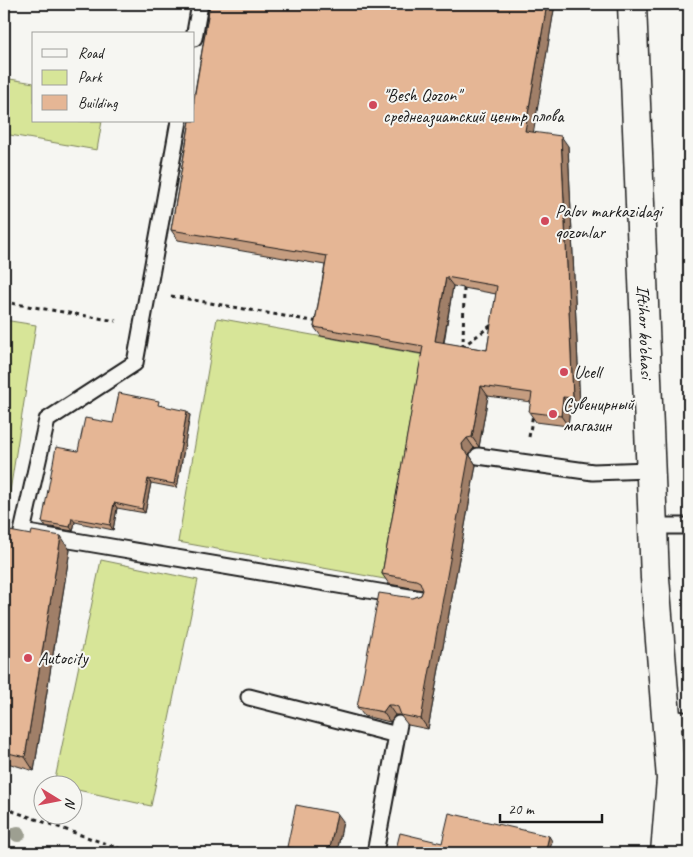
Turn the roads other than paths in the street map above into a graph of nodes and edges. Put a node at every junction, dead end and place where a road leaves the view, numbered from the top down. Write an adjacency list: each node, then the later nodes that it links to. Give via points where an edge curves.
1 (200, 4): 3 (lane)
2 (632, 4): 6 (main road, Iftihor ko'chasi)
3 (195, 32)
4 (179, 122): 9 (lane, via 135,363 47,420 22,532)
5 (478, 456): 6 (lane, via 593,472)
6 (650, 470): 7 (main road, Iftihor ko'chasi)
7 (653, 526): 8 (lane); 11 (main road, Iftihor ko'chasi)
8 (689, 526)
9 (421, 598)
10 (249, 697): 14 (lane, via 398,729)
11 (678, 719): 12 (main road, Iftihor ko'chasi)
12 (680, 778): 13 (main road, Iftihor ko'chasi); 15 (main road, Iftihor ko'chasi)
13 (689, 852)
14 (375, 853)
15 (665, 853)

